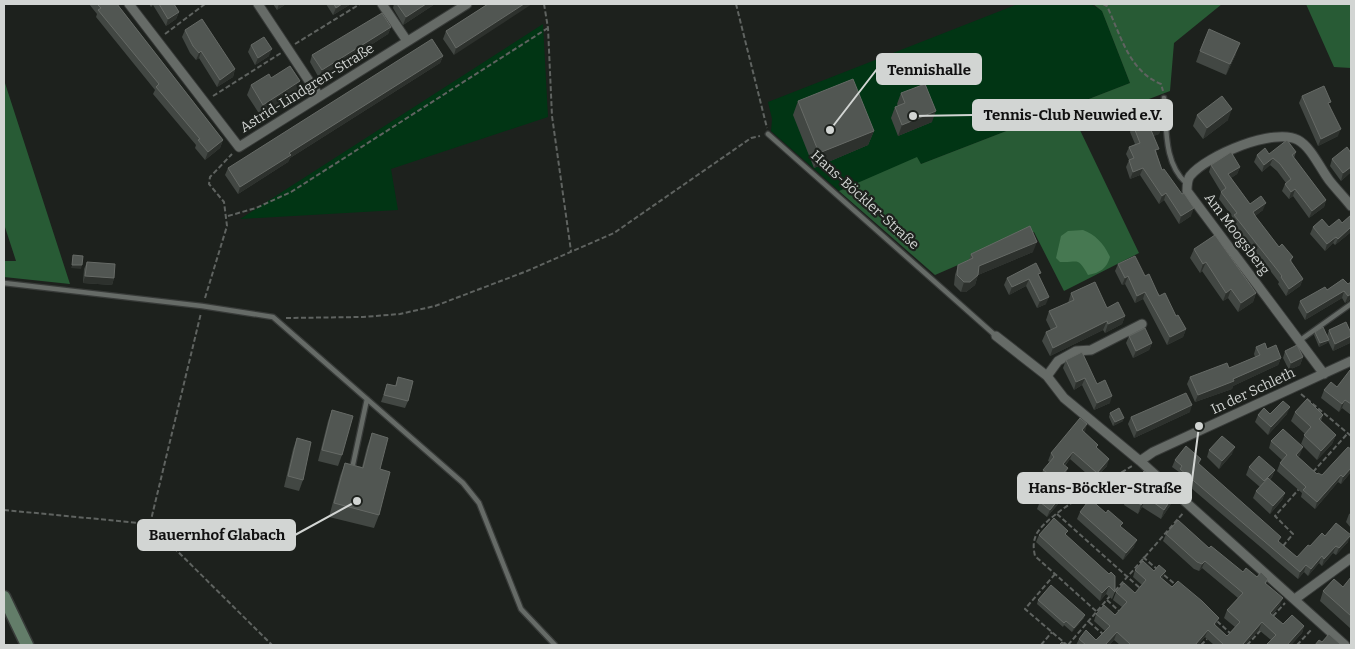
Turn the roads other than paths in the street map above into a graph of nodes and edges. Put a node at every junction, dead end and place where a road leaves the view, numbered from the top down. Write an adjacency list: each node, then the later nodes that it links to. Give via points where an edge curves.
1 (130, 4): 6 (street, Astrid-Lindgren-Straße, via 239,147)
2 (258, 4): 6 (street)
3 (382, 4): 5 (street)
4 (466, 4): 5 (street, Astrid-Lindgren-Straße)
5 (407, 41): 6 (street, Astrid-Lindgren-Straße)
6 (319, 96)
7 (1164, 98): 9 (lane, via 1170,162 1176,174)
8 (768, 134): 14 (lane, Hans-Böckler-Straße)
9 (1187, 184): 10 (street, via 1190,177 1214,156 1243,144 1291,136 1302,142); 15 (street, Am Moogsberg, via 1187,191)
10 (1351, 206)
11 (4, 283): 19 (lane, via 273,317)
12 (1351, 304): 15 (lane)
13 (1142, 324): 18 (street, via 1091,350 1076,351 1064,357)
14 (996, 336): 18 (street, Hans-Böckler-Straße)
15 (1299, 341): 17 (street, Am Moogsberg)
16 (1351, 361): 17 (street, In der Schleth)
17 (1324, 374): 20 (street, In der Schleth, via 1292,386)
18 (1047, 376): 20 (street, Hans-Böckler-Straße, via 1064,398)
19 (367, 400): 21 (lane); 26 (lane, via 463,483 478,503 521,609)
20 (1140, 461): 24 (street, Hans-Böckler-Straße)
21 (351, 473)
22 (1351, 558): 24 (street)
23 (4, 597): 25 (main road)
24 (1293, 597): 27 (street, Hans-Böckler-Straße)
25 (27, 645)
26 (555, 645)
27 (1345, 645)

